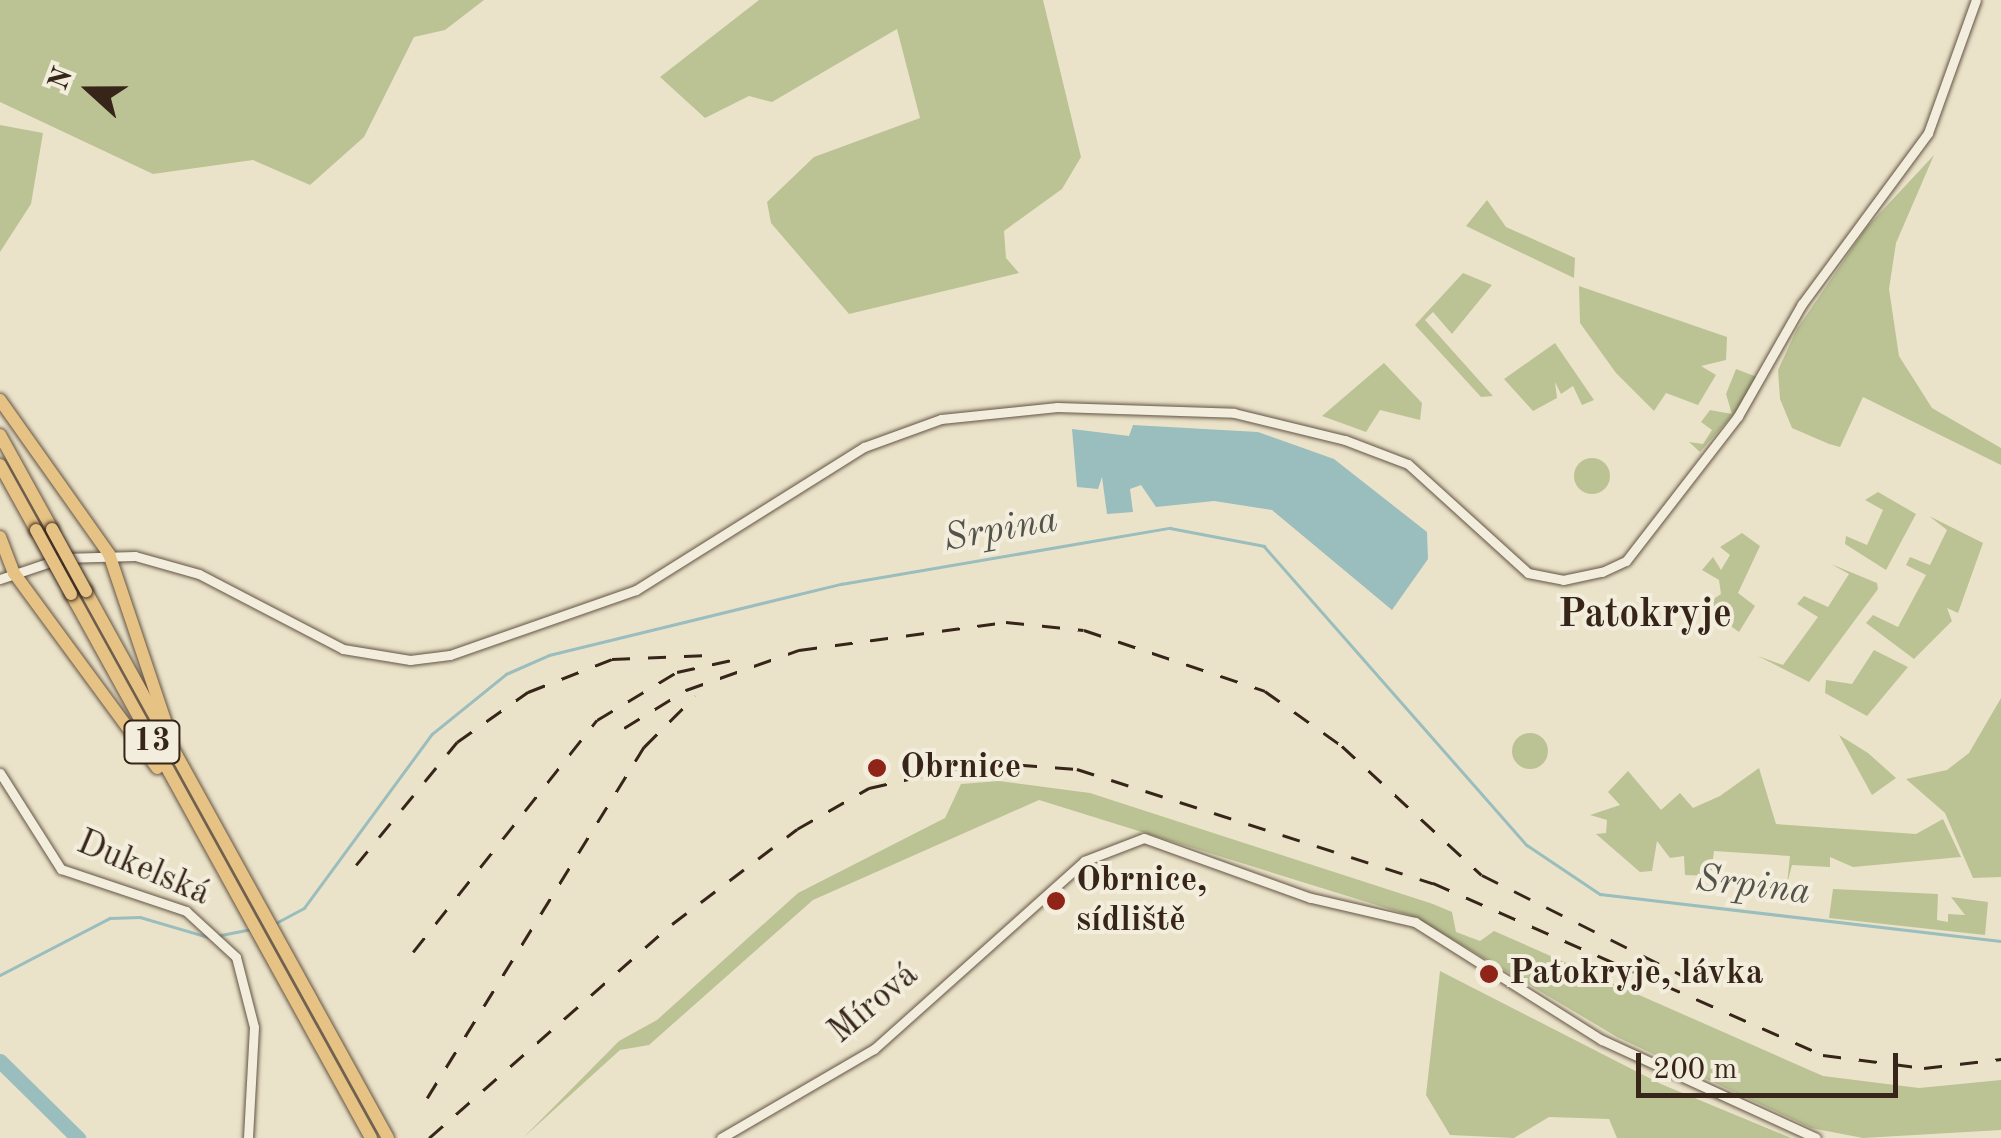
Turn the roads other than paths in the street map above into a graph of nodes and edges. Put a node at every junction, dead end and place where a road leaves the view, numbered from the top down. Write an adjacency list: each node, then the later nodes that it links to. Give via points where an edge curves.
1 (1976, 0): 6 (street, via 1928,134 1802,304 1726,432 1626,561 1602,572 1563,580 1528,574 1408,464 1345,440 1234,412 1057,407 941,418 877,442 636,590 450,655 410,660 343,649 188,569)
2 (0, 400): 6 (highway)
3 (0, 435): 9 (highway, 13, bridge)
4 (0, 464): 11 (highway, 13, bridge)
5 (0, 537): 7 (highway)
6 (109, 554): 7 (street); 9 (highway)
7 (14, 573): 8 (street); 11 (highway)
8 (0, 580)
9 (170, 739): 12 (highway, 13)
10 (0, 774): 13 (street, Dukelská, via 60,869 207,924 236,957 254,1027)
11 (196, 823): 14 (highway, 13)
12 (385, 1133)
13 (248, 1138)
14 (371, 1138)
15 (720, 1138): 16 (street, Mírová, via 874,1049 1104,848 1144,838 1311,898 1415,922 1602,1040)
16 (1816, 1138)

